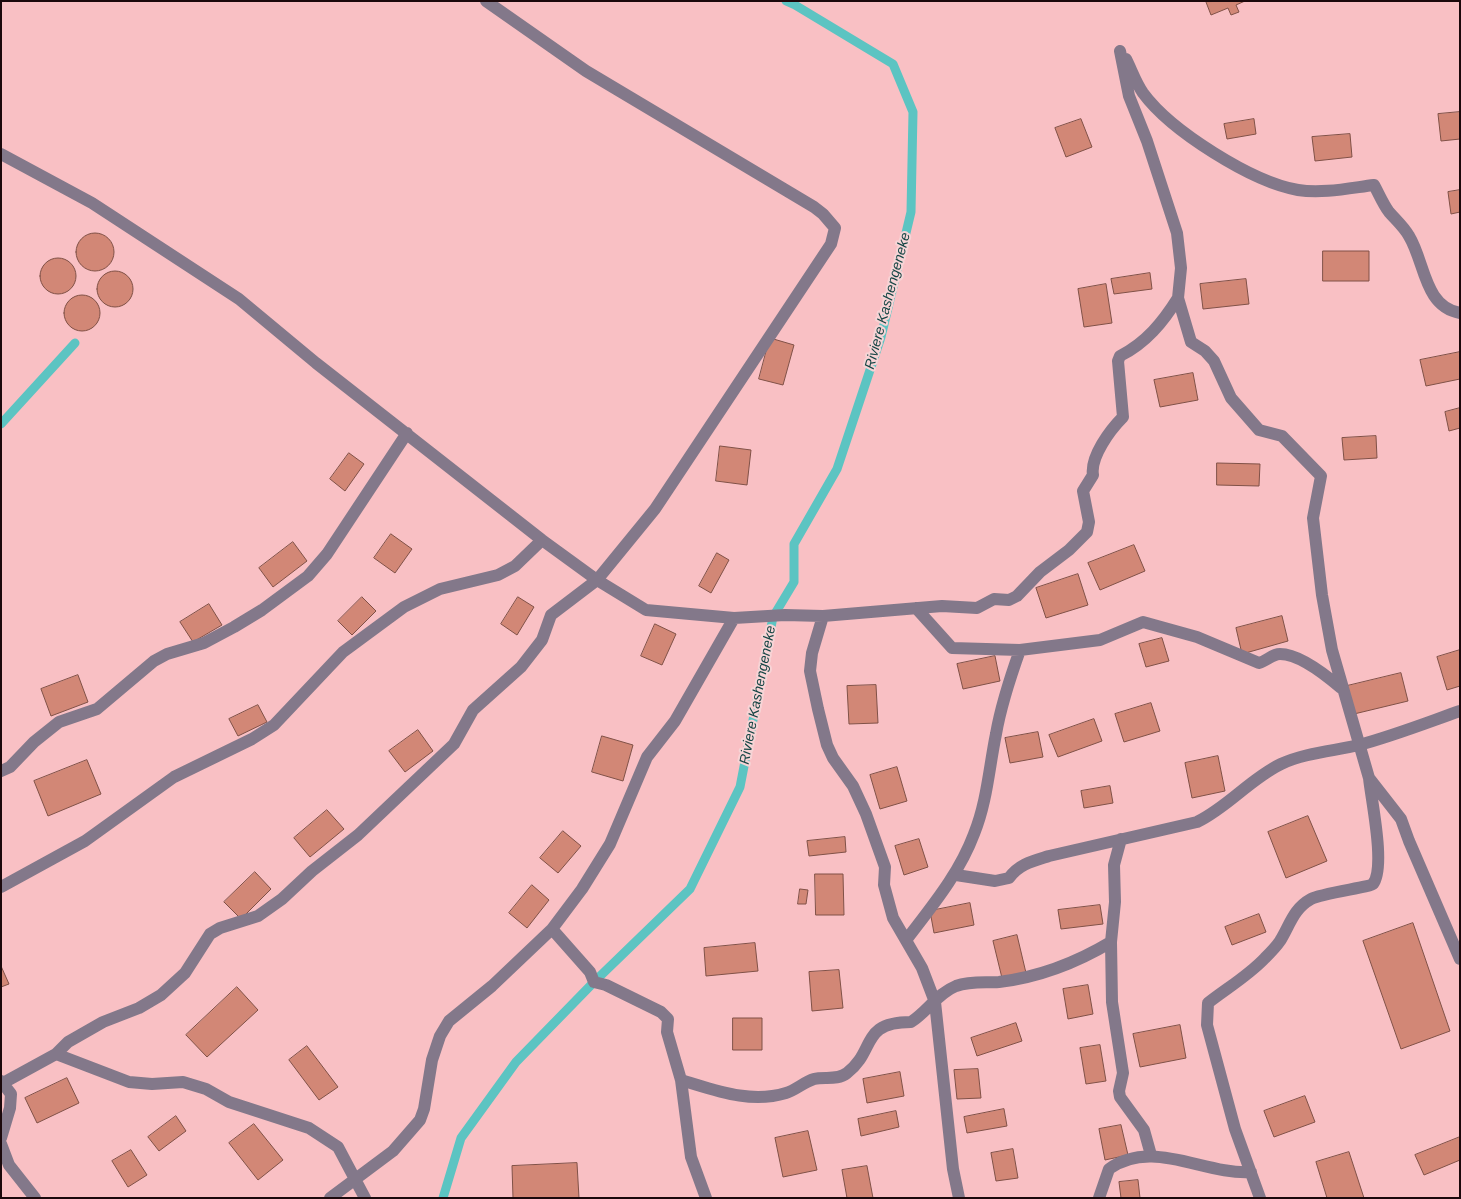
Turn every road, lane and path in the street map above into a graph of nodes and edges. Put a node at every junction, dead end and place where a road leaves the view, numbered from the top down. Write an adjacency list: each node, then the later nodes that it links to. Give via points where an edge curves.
1 (486, 1): 7 (street, via 586,71 814,207 835,228 831,244 818,266 655,509)
2 (1, 154): 5 (street, via 92,203 239,299)
3 (1178, 298): 4 (street, via 1181,268 1177,233 1147,141 1128,96 1120,51 1151,102 1180,129 1225,160 1256,176 1298,190 1339,190 1374,185 1416,248 1431,293 1446,310); 8 (street, via 1161,324 1134,349 1120,356 1123,417 1106,437 1092,468 1093,475 1083,491 1089,522 1080,541 1009,600 994,599 977,608); 12 (street, via 1191,342 1214,361 1230,398 1259,430 1282,436 1321,476 1314,518 1322,595)
4 (1460, 313)
5 (407, 433): 6 (street); 15 (street, via 327,554 308,576 234,627 204,643 154,661 97,709 59,722)
6 (542, 540): 7 (street); 19 (street, via 515,566 498,575 440,589 404,607 343,652 274,725 174,777 85,841)
7 (597, 580): 10 (street, via 646,610); 25 (street, via 551,615 542,640 520,667 473,710 454,744 358,835 268,910 210,934 185,973 160,995 139,1008 103,1022 68,1042)
8 (916, 608): 9 (street); 11 (street, via 952,648)
9 (823, 616): 10 (street); 21 (street, via 810,671 822,730 833,758 854,786 866,814 885,866 887,902)
10 (734, 618): 20 (street, via 675,721 647,756 610,844)
11 (1020, 650): 12 (street, via 1100,640 1143,622 1197,637 1259,663 1280,654 1293,657 1324,674); 18 (street, via 996,734 982,811)
12 (1341, 688): 14 (street)
13 (1460, 712): 14 (street)
14 (1361, 744): 16 (street); 17 (street, via 1280,765 1245,786 1217,812 1197,822)
15 (1, 771)
16 (1369, 778): 23 (street, via 1401,819); 31 (street, via 1376,821 1378,868 1374,883 1370,887 1342,889 1312,898 1290,918 1280,940 1252,972 1208,1003 1207,1025 1235,1129)
17 (1121, 839): 18 (street, via 1025,864 1009,878 995,880); 22 (street, via 1114,865)
18 (956, 875): 21 (street)
19 (1, 887)
20 (552, 929): 26 (street, via 590,972 594,982 665,1015 669,1043); 32 (street, via 492,986 449,1021 432,1060 420,1120 393,1151)
21 (907, 939): 24 (street)
22 (1111, 942): 24 (street, via 1082,959 1044,974 957,986); 30 (street, via 1112,1002 1123,1073 1120,1097 1144,1130)
23 (1460, 959)
24 (935, 1002): 26 (street, via 911,1022 895,1022 883,1027 868,1042 858,1062 841,1076 814,1079 785,1093 738,1097); 37 (street, via 952,1169)
25 (56, 1054): 27 (street); 32 (street, via 129,1082 191,1084 229,1102 309,1128 338,1147)
26 (681, 1080): 36 (street, via 691,1157)
27 (2, 1082): 28 (street, via 11,1094)
28 (1, 1138)
29 (1, 1144): 33 (street, via 9,1165)
30 (1151, 1155): 31 (street, via 1222,1171); 38 (street, via 1109,1169)
31 (1251, 1172): 39 (street)
32 (355, 1177): 34 (street); 35 (street)
33 (35, 1198)
34 (330, 1198)
35 (365, 1198)
36 (706, 1198)
37 (959, 1198)
38 (1099, 1198)
39 (1260, 1198)

